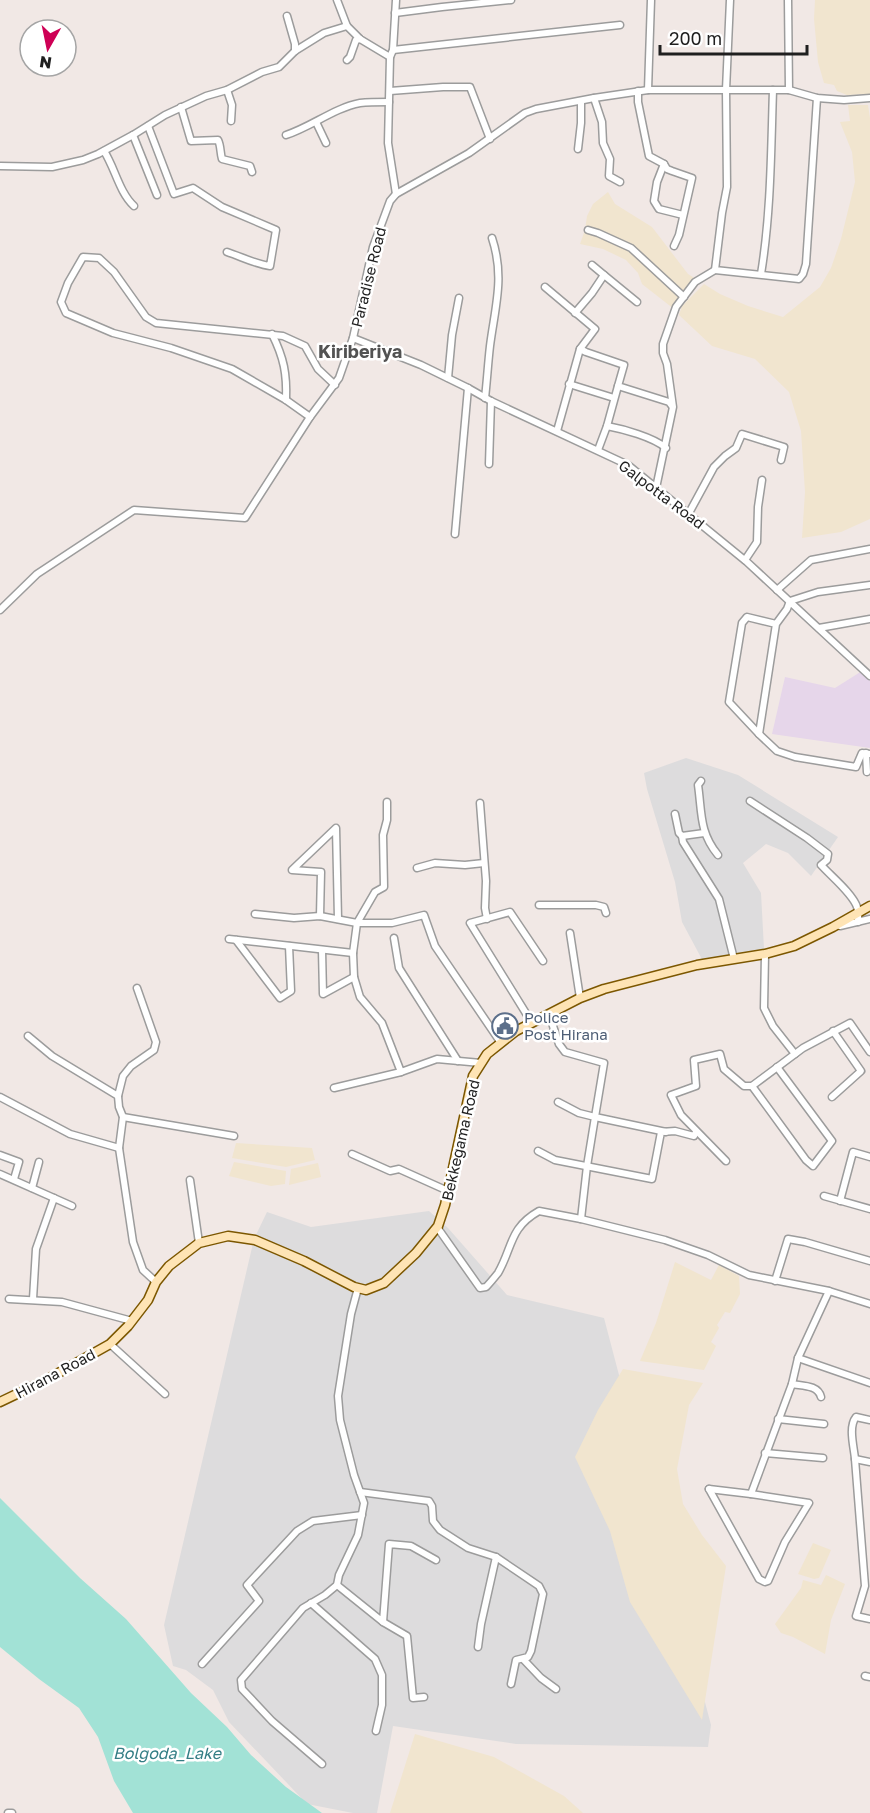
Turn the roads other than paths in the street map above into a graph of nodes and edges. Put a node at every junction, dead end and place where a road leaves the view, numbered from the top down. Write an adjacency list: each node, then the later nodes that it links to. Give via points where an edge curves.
1 (338, 0): 11 (street)
2 (396, 0): 8 (street)
3 (511, 0): 7 (street)
4 (651, 0): 18 (street)
5 (730, 0): 19 (street)
6 (788, 0): 21 (street)
7 (439, 3): 8 (street)
8 (395, 13): 13 (street)
9 (288, 16): 14 (street)
10 (620, 25): 13 (street)
11 (347, 26): 12 (street); 14 (street, via 324,33)
12 (360, 39): 15 (street); 16 (street)
13 (393, 50): 15 (street)
14 (295, 51): 17 (street, via 279,67)
15 (390, 57): 22 (street)
16 (347, 60)
17 (227, 90): 29 (street); 30 (street, via 232,105)
18 (648, 90): 19 (street); 23 (street)
19 (726, 90): 20 (street); 52 (street, via 727,187)
20 (773, 90): 21 (street); 53 (street, via 770,203)
21 (789, 90): 25 (street)
22 (390, 91): 28 (street); 35 (street, via 470,87)
23 (638, 91): 24 (street); 39 (street, via 649,156)
24 (594, 98): 27 (street); 42 (street, via 610,159 609,176)
25 (817, 98): 26 (street); 53 (street, via 803,274 798,279)
26 (870, 99)
27 (581, 101): 35 (street, via 525,113); 37 (street)
28 (389, 102): 31 (street, via 360,103); 43 (street, via 388,143)
29 (181, 107): 32 (street); 41 (street, via 191,141 218,140 222,159 250,166)
30 (231, 121)
31 (316, 122): 34 (street); 36 (street)
32 (148, 126): 33 (street); 50 (street, via 174,194 192,188 222,207 276,230 270,266)
33 (133, 135): 38 (street); 44 (street)
34 (286, 135)
35 (490, 139): 43 (street)
36 (326, 143)
37 (578, 149)
38 (104, 151): 40 (street, via 52,167); 45 (street)
39 (664, 164): 46 (street, via 667,169 692,178); 46 (street, via 654,201 659,209)
40 (0, 166)
41 (252, 172)
42 (620, 182)
43 (396, 194): 61 (street, Paradise Road, via 374,247)
44 (157, 195)
45 (134, 206)
46 (683, 215): 49 (street)
47 (588, 230): 56 (street, via 631,248)
48 (492, 238): 70 (street, via 500,280 490,349)
49 (674, 246)
50 (227, 252)
51 (592, 265): 54 (street)
52 (715, 270): 53 (street); 56 (street, via 695,282)
53 (761, 274)
54 (604, 275): 58 (street); 59 (street)
55 (545, 287): 59 (street)
56 (684, 297): 71 (street, via 676,307 663,344)
57 (459, 298): 63 (street)
58 (637, 302)
59 (575, 313): 62 (street, via 595,329)
60 (272, 334): 65 (street, via 305,346 318,369); 69 (street, via 285,367); 69 (street, via 156,323 146,317 114,272 99,258 83,257 60,302 66,313 113,333 232,369)
61 (353, 338): 63 (street, Galpotta Road); 65 (street, Paradise Road)
62 (580, 349): 64 (street); 66 (street, via 624,365)
63 (448, 378): 67 (street, Galpotta Road)
64 (569, 384): 68 (street); 74 (street)
65 (335, 385): 72 (street, Paradise Road)
66 (618, 386): 68 (street); 71 (street, via 669,402)
67 (468, 388): 70 (street, Galpotta Road); 82 (street)
68 (614, 398): 73 (street)
69 (286, 400): 72 (street)
70 (488, 400): 74 (street, Galpotta Road); 78 (street)
71 (673, 407): 75 (street)
72 (310, 417): 88 (street, Paradise Road, via 245,518 134,510 37,574)
73 (607, 426): 75 (street); 76 (street)
74 (557, 431): 76 (street, Galpotta Road)
75 (666, 448): 80 (street)
76 (598, 450): 80 (street, Galpotta Road, via 628,465)
77 (781, 460): 81 (street, via 784,447 742,434 736,448 705,480)
78 (489, 464)
79 (762, 480): 84 (street, via 757,542)
80 (656, 488): 81 (street, Galpotta Road)
81 (689, 513): 84 (street, Galpotta Road)
82 (455, 534)
83 (870, 549): 86 (street, via 811,560)
84 (745, 560): 86 (street, Galpotta Road)
85 (870, 585): 87 (street, via 818,592)
86 (777, 590): 87 (street, Galpotta Road)
87 (790, 601): 90 (street); 91 (street, Galpotta Road)
88 (0, 610)
89 (870, 619): 91 (street)
90 (776, 624): 93 (street); 93 (street, via 747,617 742,622 729,702)
91 (819, 628): 92 (street, Galpotta Road)
92 (870, 676)
93 (759, 734): 94 (street, via 777,751 795,757 856,767 862,753)
94 (868, 754): 95 (street)
95 (867, 772)
96 (701, 782): 101 (street, via 698,785)
97 (750, 801): 111 (street, via 828,854 821,865 858,907)
98 (387, 802): 115 (street, via 384,887 375,892)
99 (480, 803): 104 (street)
100 (675, 814): 102 (street)
101 (704, 833): 102 (street); 103 (street)
102 (682, 836): 122 (street, via 719,899)
103 (718, 855)
104 (484, 863): 105 (street, via 435,863); 113 (street)
105 (417, 868)
106 (539, 905): 108 (street, via 596,905 604,907)
107 (870, 906): 111 (street, Bekkegama Road)
108 (606, 913)
109 (255, 914): 110 (street)
110 (320, 916): 112 (street); 112 (street, via 321,872 292,870 336,828)
111 (858, 917): 114 (street); 121 (street, Bekkegama Road, via 794,946)
112 (338, 919): 115 (street)
113 (487, 919): 123 (street, via 510,912); 128 (street, via 470,923)
114 (870, 919)
115 (357, 922): 120 (street); 131 (street, via 392,923 424,915 435,946)
116 (570, 933): 126 (street)
117 (394, 938): 134 (street, via 399,968)
118 (288, 946): 118 (street, via 232,940 280,998 291,991); 119 (street)
119 (322, 950): 120 (street); 124 (street, via 323,994)
120 (353, 953): 124 (street)
121 (765, 954): 122 (street, Bekkegama Road); 133 (street, via 764,1008)
122 (734, 959): 126 (street, Bekkegama Road, via 698,964)
123 (543, 961)
124 (354, 977): 137 (street, via 360,997 382,1023)
125 (137, 988): 140 (street, via 156,1042 154,1050 123,1076)
126 (580, 998): 127 (street, Bekkegama Road)
127 (549, 1014): 128 (street, Bekkegama Road); 145 (street, via 565,1052 604,1063)
128 (532, 1023): 131 (street, Bekkegama Road)
129 (832, 1031): 132 (street, via 850,1023); 133 (street); 142 (street, via 861,1071)
130 (28, 1036): 140 (street, via 52,1056)
131 (501, 1043): 135 (street, Bekkegama Road)
132 (870, 1052)
133 (795, 1054): 136 (street)
134 (458, 1061): 135 (street); 137 (street, via 437,1059)
135 (481, 1063): 161 (street, Bekkegama Road, via 474,1076)
136 (777, 1067): 138 (street); 138 (street, via 832,1141 813,1166)
137 (401, 1072): 139 (street)
138 (752, 1086): 147 (street, via 744,1086 724,1069 720,1054 694,1060 696,1086 671,1095)
139 (334, 1088)
140 (118, 1096): 144 (street)
141 (0, 1097): 149 (street, via 70,1134)
142 (832, 1097)
143 (558, 1102): 145 (street)
144 (123, 1117): 148 (street); 149 (street)
145 (595, 1117): 146 (street); 156 (street)
146 (666, 1132): 147 (street, via 694,1136); 156 (street, via 661,1132 652,1179)
147 (696, 1132): 154 (street)
148 (234, 1136)
149 (119, 1148): 172 (street, via 133,1242 142,1270)
150 (538, 1151): 156 (street, via 555,1160)
151 (351, 1154): 161 (street, via 390,1171 399,1169)
152 (0, 1155): 158 (street, via 19,1162)
153 (870, 1157): 164 (street, via 853,1152)
154 (726, 1161)
155 (39, 1162): 160 (street)
156 (587, 1166): 167 (street)
157 (0, 1174): 158 (street)
158 (14, 1179): 160 (street)
159 (190, 1180): 169 (street)
160 (32, 1188): 163 (street)
161 (448, 1191): 168 (street, Bekkegama Road)
162 (824, 1196): 164 (street)
163 (54, 1198): 165 (street); 176 (street, via 36,1249)
164 (840, 1201): 166 (street)
165 (72, 1206)
166 (870, 1209)
167 (581, 1219): 168 (street, via 539,1211 528,1217 514,1234 498,1272 486,1287 480,1288); 171 (street, via 665,1240 749,1275)
168 (437, 1227): 173 (street, Bekkegama Road, via 384,1283 366,1290)
169 (199, 1243): 172 (street, via 169,1266); 173 (street, via 228,1236 255,1240)
170 (870, 1261): 171 (street, via 788,1239)
171 (775, 1281): 174 (street)
172 (156, 1282): 178 (street)
173 (358, 1288): 193 (street, via 338,1396 340,1420)
174 (829, 1291): 177 (street); 180 (street)
175 (9, 1299): 176 (street)
176 (33, 1299): 178 (street, via 62,1302)
177 (870, 1304)
178 (132, 1321): 179 (street)
179 (110, 1344): 183 (street); 185 (street, Hirana Road)
180 (798, 1358): 181 (street); 182 (street)
181 (870, 1383)
182 (792, 1384): 184 (street, via 814,1388); 186 (street)
183 (165, 1394)
184 (821, 1398)
185 (0, 1402)
186 (778, 1419): 188 (street); 189 (street)
187 (870, 1420): 191 (street, via 856,1417 852,1421)
188 (824, 1424)
189 (765, 1453): 190 (street); 194 (street)
190 (823, 1458)
191 (855, 1459): 192 (street); 200 (street, via 865,1586 856,1616)
192 (870, 1462)
193 (360, 1492): 195 (street, via 364,1503); 196 (street, via 429,1501 433,1521 440,1530 468,1548)
194 (751, 1494): 194 (street, via 709,1489 759,1579 765,1582 809,1503)
195 (362, 1515): 198 (street); 204 (street, via 313,1521 297,1531 247,1586 259,1601)
196 (496, 1557): 202 (street); 203 (street, via 539,1586 543,1594 531,1652)
197 (436, 1560): 201 (street, via 411,1546 389,1544)
198 (337, 1586): 199 (street); 201 (street)
199 (311, 1603): 208 (street, via 375,1659 382,1676 382,1705); 209 (street, via 241,1680 242,1689 272,1721)
200 (870, 1619)
201 (383, 1622): 207 (street, via 407,1636 413,1698)
202 (478, 1647)
203 (523, 1659): 205 (street, via 516,1660); 206 (street)
204 (202, 1664)
205 (511, 1684)
206 (556, 1689)
207 (424, 1697)
208 (376, 1731)
209 (322, 1764)

